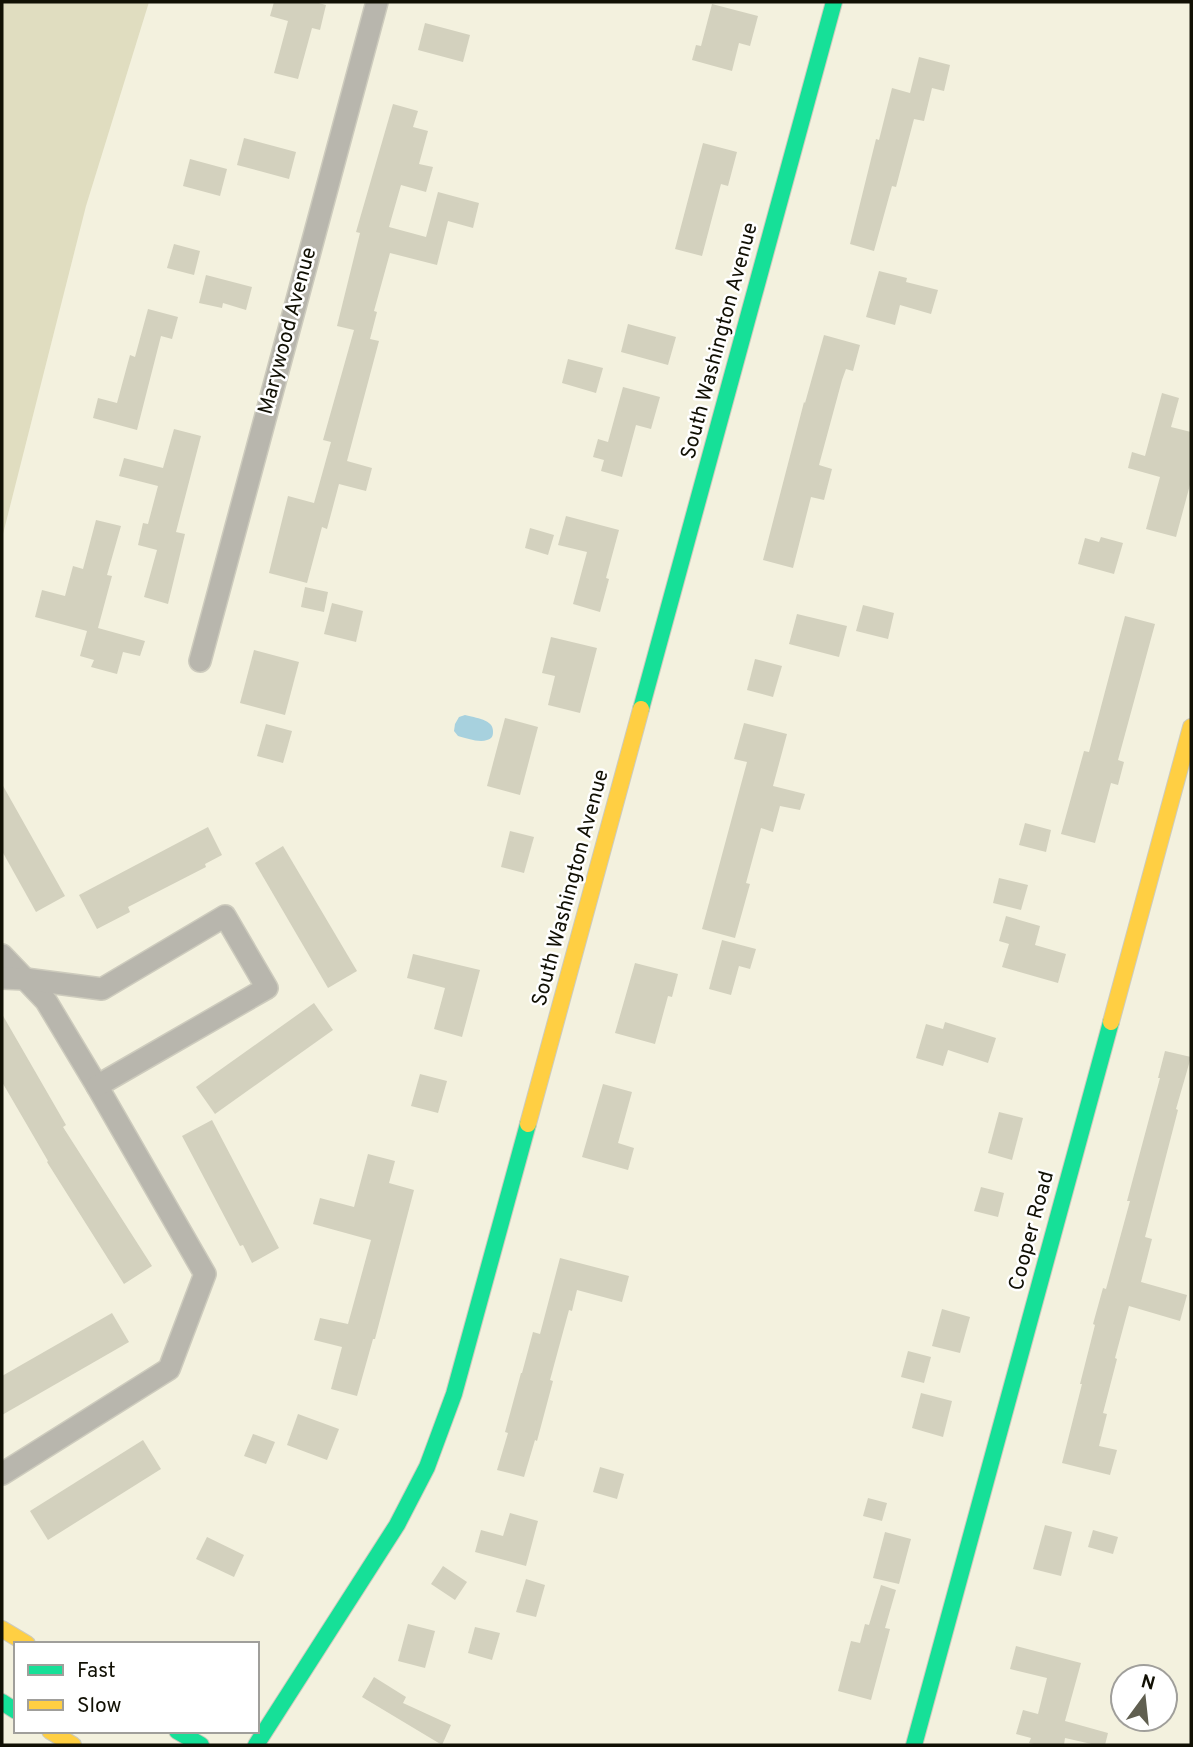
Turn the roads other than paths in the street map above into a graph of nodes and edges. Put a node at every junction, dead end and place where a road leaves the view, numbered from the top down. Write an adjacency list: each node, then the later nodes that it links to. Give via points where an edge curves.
1 (377, 2): 3 (street, Marywood Avenue)
2 (835, 2): 16 (street, South Washington Avenue, via 453,1394 428,1467 397,1525)
3 (200, 661)
4 (1191, 727): 17 (street, Cooper Road)
5 (2, 955): 7 (street)
6 (2, 978): 7 (street)
7 (25, 979): 8 (street, via 46,1002); 8 (street, via 102,989 225,915 267,988)
8 (97, 1086): 9 (street, via 205,1274 169,1369)
9 (2, 1474)
10 (4, 1631): 11 (street)
11 (23, 1642)
12 (53, 1733): 14 (street)
13 (180, 1733): 15 (street)
14 (73, 1745)
15 (201, 1745)
16 (256, 1745)
17 (914, 1745)

